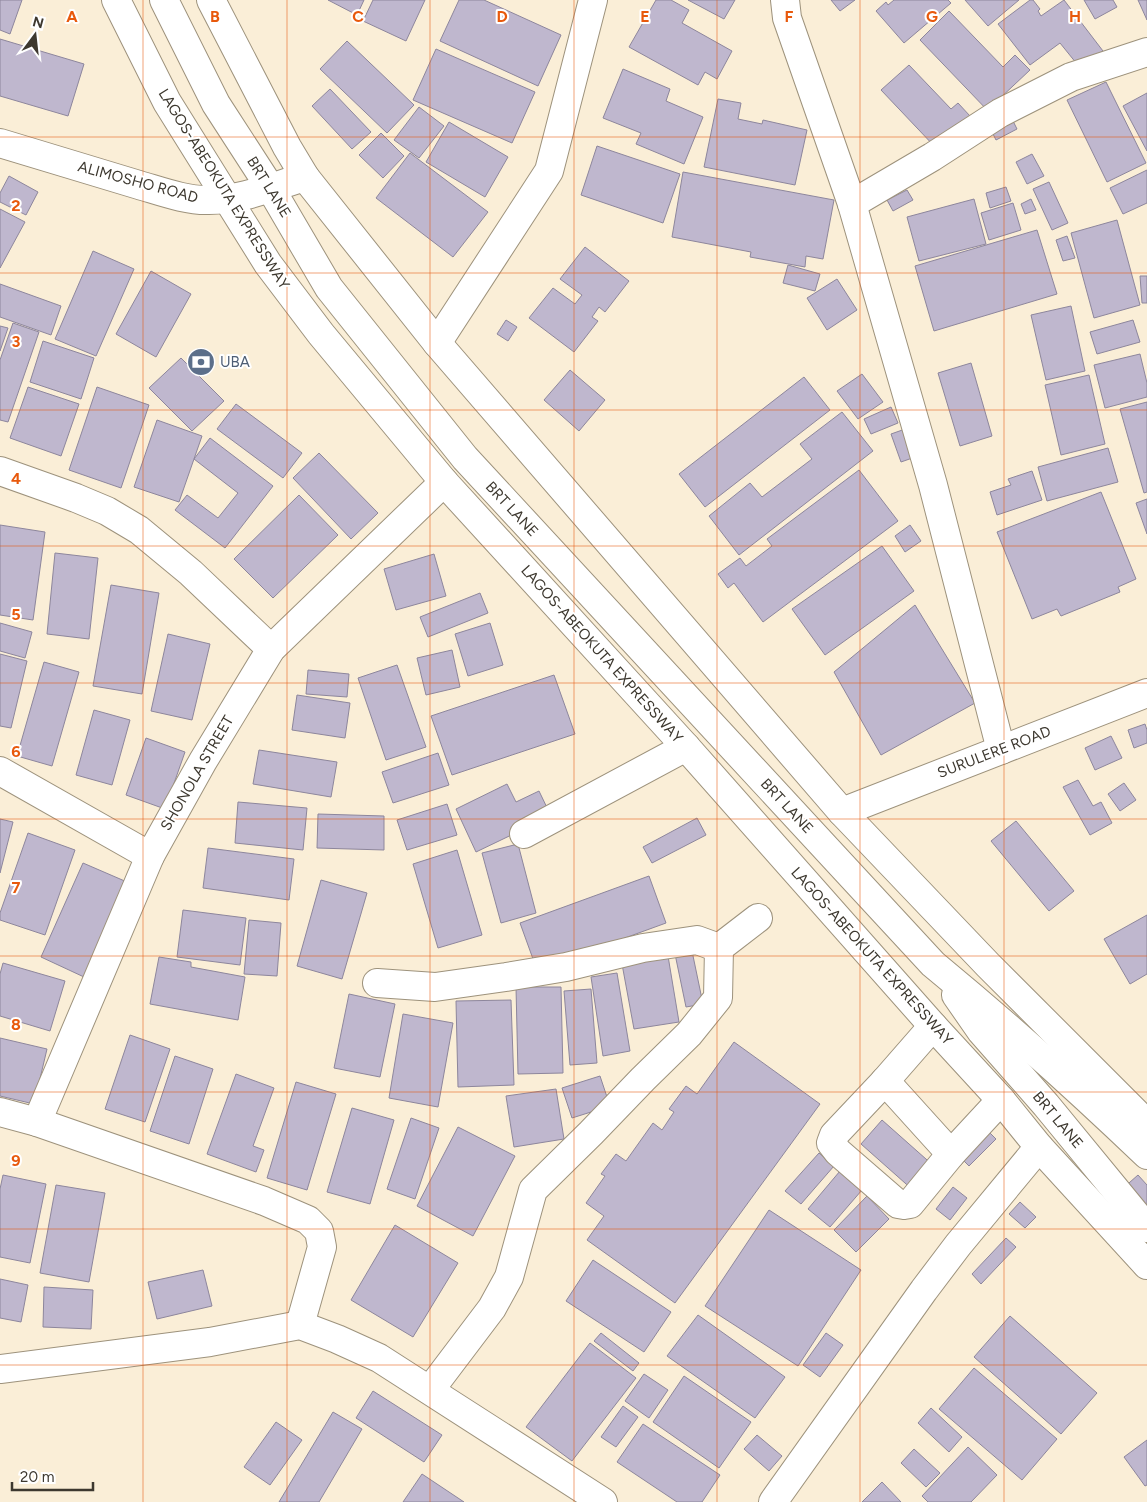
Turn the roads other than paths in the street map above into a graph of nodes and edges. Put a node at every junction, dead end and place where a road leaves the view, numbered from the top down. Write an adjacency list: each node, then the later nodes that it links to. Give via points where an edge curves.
1 (116, 0): 10 (main road, LAGOS-ABEOKUTA EXPRESSWAY, via 167,102)
2 (164, 0): 9 (main road, BRT LANE, via 216,104)
3 (211, 0): 8 (main road, via 287,147)
4 (593, 0): 12 (main road, via 549,171)
5 (784, 0): 11 (main road, via 787,18)
6 (1147, 52): 11 (main road, via 1072,77 1009,109)
7 (0, 143): 10 (main road, ALIMOSHO ROAD, via 177,196 208,201)
8 (306, 177): 9 (main road, ALIMOSHO ROAD); 12 (main road)
9 (271, 189): 10 (main road, ALIMOSHO ROAD); 25 (main road, BRT LANE, via 329,288 465,458)
10 (227, 199): 14 (main road, LAGOS-ABEOKUTA EXPRESSWAY, via 268,264 303,310)
11 (852, 204): 18 (main road, via 933,485)
12 (437, 343): 20 (main road)
13 (0, 472): 15 (main road, via 76,498 139,530 191,572)
14 (444, 482): 15 (main road, SHONOLA STREET); 17 (main road, LAGOS-ABEOKUTA EXPRESSWAY)
15 (271, 649): 22 (main road, SHONOLA STREET)
16 (1147, 693): 18 (main road, SURULERE ROAD)
17 (686, 747): 21 (main road); 27 (main road, LAGOS-ABEOKUTA EXPRESSWAY)
18 (1000, 750): 20 (main road, SURULERE ROAD)
19 (0, 770): 22 (main road)
20 (842, 812): 32 (main road, via 988,965)
21 (524, 834)
22 (150, 856): 31 (main road, SHONOLA STREET)
23 (758, 918): 24 (main road)
24 (719, 948): 26 (main road, via 697,940 643,948 566,967 435,987); 40 (main road, via 718,998 689,1034 533,1190 508,1278 492,1308)
25 (933, 964): 35 (main road, BRT LANE, via 1001,1020); 36 (main road, BRT LANE, via 981,1031)
26 (377, 983)
27 (933, 1026): 28 (main road); 29 (main road, LAGOS-ABEOKUTA EXPRESSWAY)
28 (885, 1081): 34 (main road); 34 (main road, via 834,1135 831,1144 838,1152 898,1204 904,1205 910,1204)
29 (1001, 1100): 33 (main road, LAGOS-ABEOKUTA EXPRESSWAY); 34 (main road)
30 (0, 1112): 31 (main road)
31 (37, 1122): 38 (main road, via 264,1201 308,1220 319,1231 322,1247)
32 (1147, 1124)
33 (1040, 1147): 37 (main road, LAGOS-ABEOKUTA EXPRESSWAY); 42 (main road, via 924,1290)
34 (951, 1154)
35 (1147, 1155)
36 (1147, 1228)
37 (1147, 1265)
38 (300, 1325): 39 (main road, via 210,1342); 40 (main road, via 379,1358)
39 (0, 1369)
40 (430, 1390): 41 (main road)
41 (603, 1502)
42 (773, 1502)

